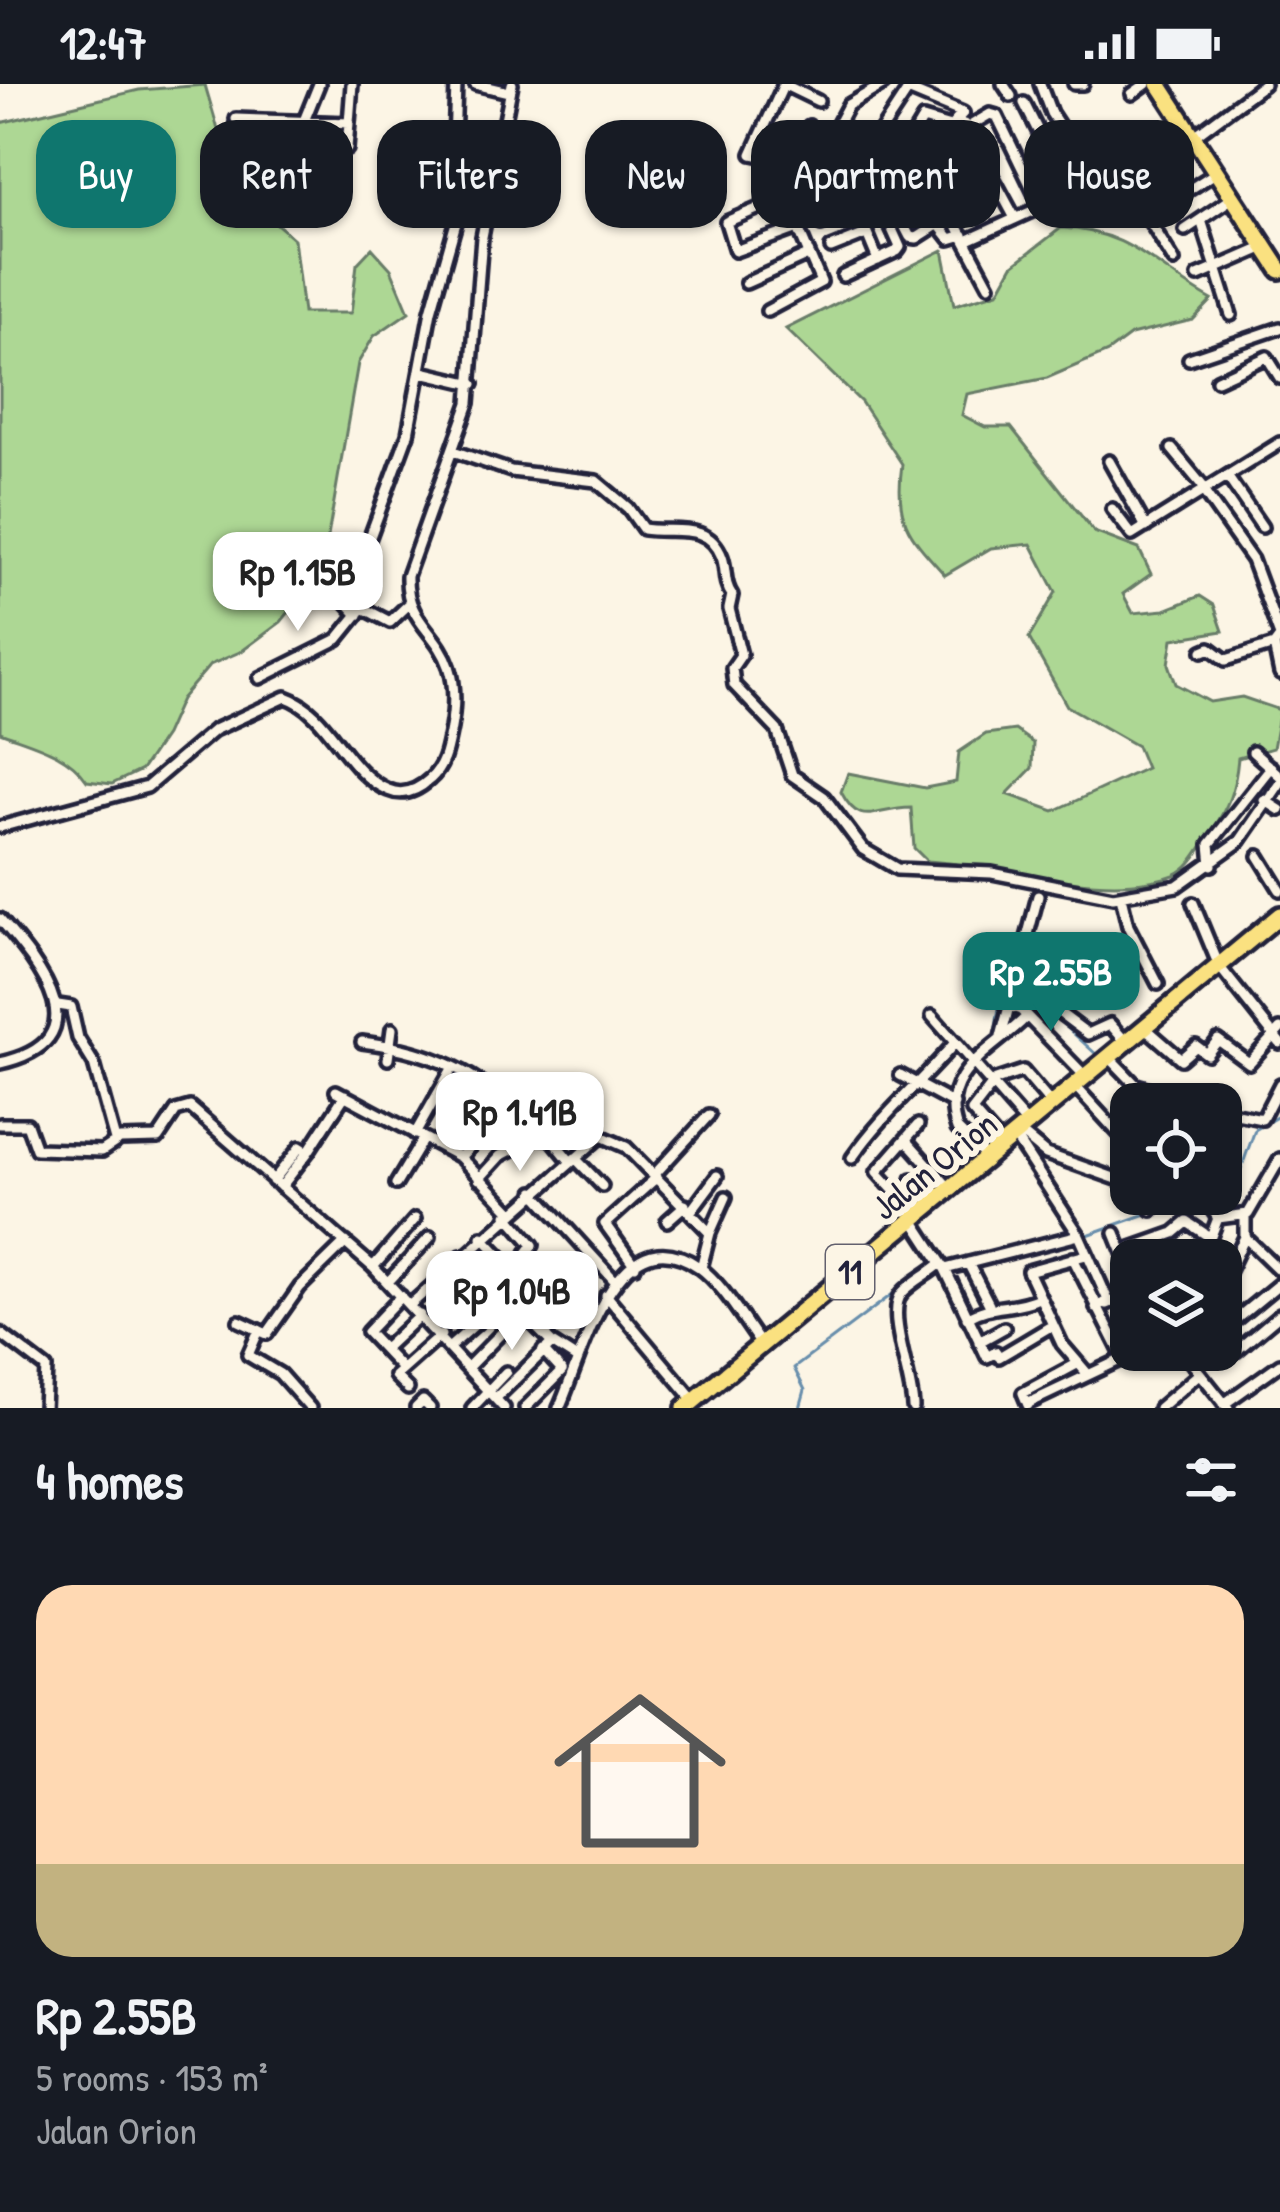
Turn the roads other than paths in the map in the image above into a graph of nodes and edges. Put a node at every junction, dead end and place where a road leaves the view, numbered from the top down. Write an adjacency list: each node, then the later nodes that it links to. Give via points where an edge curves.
1 (319, 84): 21 (street)
2 (352, 84): 22 (street)
3 (456, 84): 23 (street)
4 (476, 84): 13 (street)
5 (865, 84): 14 (street)
6 (1003, 84): 16 (street)
7 (1040, 84): 30 (street)
8 (1074, 84): 9 (street)
9 (1083, 84)
10 (1146, 84): 15 (street)
11 (1159, 84): 32 (highway)
12 (1255, 86): 32 (street)
13 (510, 88): 24 (street)
14 (880, 88): 26 (street, via 857,97)
15 (1132, 94)
16 (1012, 96)
17 (818, 101): 25 (street, via 784,84)
18 (1024, 103): 29 (street)
19 (236, 119): 20 (street)
20 (270, 120)
21 (304, 120)
22 (349, 120)
23 (455, 120)
24 (503, 120)
25 (767, 120)
26 (840, 120)
27 (888, 120): 28 (street, via 908,90 959,110)
28 (964, 120)
29 (1032, 120)
30 (1056, 120)
31 (1000, 122): 34 (street)
32 (1195, 139): 33 (highway)
33 (1217, 172): 35 (street); 37 (highway)
34 (1024, 173)
35 (1194, 187)
36 (1000, 190): 40 (street)
37 (1234, 197): 41 (street); 57 (highway)
38 (751, 212): 53 (street, via 727,222 735,251)
39 (1024, 214): 40 (street)
40 (1015, 218): 55 (street)
41 (1201, 220): 52 (street); 62 (street)
42 (454, 228): 73 (street)
43 (486, 228): 76 (street)
44 (786, 228): 53 (street)
45 (864, 228): 54 (street)
46 (893, 228): 60 (street, via 899,250)
47 (905, 228): 48 (street, via 910,237)
48 (932, 228)
49 (942, 228): 55 (street, via 950,239)
50 (958, 228): 55 (street)
51 (1154, 228): 61 (street)
52 (1185, 230)
53 (787, 231): 59 (street, via 799,230)
54 (866, 234): 56 (street); 60 (street)
55 (964, 238): 68 (street)
56 (844, 243): 58 (street); 64 (street)
57 (1265, 247): 62 (street); 63 (highway)
58 (831, 248)
59 (808, 255): 67 (street); 69 (street, via 820,284)
60 (878, 260): 64 (street)
61 (1174, 261)
62 (1220, 268): 66 (street); 70 (street)
63 (1280, 270)
64 (855, 271): 65 (street)
65 (843, 276)
66 (1198, 276)
67 (746, 283)
68 (989, 285)
69 (767, 311)
70 (1231, 315)
71 (1280, 328): 72 (street)
72 (1189, 359)
73 (422, 372): 76 (street); 87 (street, via 408,434 346,602)
74 (1280, 378): 75 (street, via 1267,357)
75 (1216, 380)
76 (473, 384): 79 (street)
77 (1280, 442): 81 (street)
78 (1172, 449): 82 (street)
79 (453, 451): 86 (street, via 410,560); 102 (street, via 512,471 592,480 643,529 690,529 706,538 722,558 732,596 740,655 735,687 777,730 792,776 824,797 868,854 909,872 992,873)
80 (1109, 461): 84 (street)
81 (1227, 476): 82 (street); 85 (street)
82 (1205, 491): 84 (street); 88 (street, via 1252,560)
83 (1112, 509): 84 (street, via 1129,534)
84 (1146, 527)
85 (1262, 527)
86 (408, 605): 87 (street, via 392,621 365,608); 97 (street, via 446,650 455,680 445,757 414,790 375,783 286,697 214,730 146,787)
87 (358, 614): 91 (street, via 338,639)
88 (1278, 639): 89 (street, via 1226,659); 90 (street)
89 (1203, 651)
90 (1280, 674)
91 (260, 678)
92 (1253, 752): 93 (street)
93 (1271, 766): 94 (street); 99 (street, via 1210,844)
94 (1280, 780): 95 (street)
95 (1264, 800): 96 (street); 99 (street, via 1240,841)
96 (1280, 810)
97 (0, 827)
98 (1259, 856): 100 (street)
99 (1212, 865): 102 (street, via 1177,886)
100 (1280, 890)
101 (1038, 896): 107 (street)
102 (1121, 897): 108 (street)
103 (1193, 903): 106 (street)
104 (1280, 915): 106 (highway, 11)
105 (0, 919): 109 (street)
106 (1219, 965): 113 (highway, Jalan Orion / 11); 115 (street)
107 (1011, 982): 110 (street); 117 (street, via 1088,1034 1110,1024)
108 (1158, 984)
109 (58, 1005): 123 (street, via 57,1026 45,1040); 148 (street, via 71,1007 78,1022)
110 (1006, 1005): 112 (street); 116 (street)
111 (932, 1016): 120 (street)
112 (1025, 1018): 116 (street); 127 (street)
113 (1143, 1026): 115 (street, via 1183,1060 1196,1046 1207,1054 1218,1040 1249,1063); 117 (highway, Jalan Orion / 11)
114 (392, 1029): 119 (street)
115 (1278, 1036)
116 (1001, 1037): 124 (street)
117 (1125, 1041): 122 (highway, Jalan Orion / 11)
118 (362, 1042): 119 (street)
119 (392, 1045): 121 (street); 125 (street)
120 (953, 1045): 124 (street); 131 (street)
121 (388, 1059)
122 (1107, 1059): 127 (highway, Jalan Orion / 11); 128 (street)
123 (0, 1063)
124 (969, 1064): 130 (street); 133 (street)
125 (453, 1067): 132 (street); 147 (street, via 497,1094)
126 (900, 1075): 131 (street)
127 (1080, 1081): 135 (highway, Jalan Orion / 11); 141 (street)
128 (1136, 1083)
129 (1280, 1084): 138 (street, via 1262,1119)
130 (990, 1086): 135 (street, via 1018,1070); 140 (street, via 974,1104); 145 (street)
131 (920, 1088): 133 (street); 152 (street, via 889,1109)
132 (436, 1098): 136 (street); 146 (street)
133 (954, 1104): 144 (street)
134 (389, 1105): 139 (street)
135 (1052, 1106): 145 (highway, Jalan Orion / 11)
136 (456, 1111)
137 (709, 1114): 156 (street)
138 (1242, 1115)
139 (384, 1117): 146 (street); 161 (street, via 340,1093 308,1152 300,1147)
140 (976, 1120): 144 (street); 145 (street)
141 (1110, 1120)
142 (0, 1124): 148 (street, via 27,1124 36,1150 102,1150)
143 (918, 1125): 149 (street)
144 (962, 1134): 154 (street)
145 (1017, 1134): 154 (highway, Jalan Orion / 11); 158 (street, via 1046,1154); 182 (street)
146 (419, 1136): 151 (street); 162 (street)
147 (534, 1138): 153 (street, via 552,1139); 159 (street)
148 (115, 1140): 161 (street, via 158,1138 176,1111 190,1107)
149 (906, 1140): 164 (street); 172 (street, via 878,1172)
150 (476, 1141): 151 (street)
151 (460, 1157): 159 (street)
152 (852, 1158)
153 (572, 1159): 156 (street, via 603,1136); 163 (street); 165 (street)
154 (988, 1159): 164 (highway, Jalan Orion / 11)
155 (1280, 1159): 174 (street)
156 (656, 1175): 168 (street); 191 (street, via 605,1224)
157 (717, 1176): 168 (street)
158 (1110, 1177)
159 (479, 1179): 169 (street)
160 (912, 1179): 167 (street)
161 (277, 1184): 186 (street)
162 (396, 1184)
163 (602, 1186)
164 (950, 1190): 167 (highway, Jalan Orion / 11)
165 (534, 1192): 169 (street); 199 (street)
166 (726, 1197): 176 (street)
167 (934, 1202): 172 (highway, Jalan Orion / 11)
168 (688, 1208): 175 (street); 176 (street)
169 (509, 1213): 181 (street); 204 (street, via 544,1273)
170 (1214, 1215): 178 (street)
171 (1219, 1215): 174 (street)
172 (915, 1218): 195 (street); 227 (highway, Jalan Orion / 11)
173 (415, 1219): 193 (street)
174 (1245, 1220): 180 (street)
175 (667, 1221)
176 (710, 1233): 194 (street)
177 (1115, 1233): 183 (street)
178 (1208, 1236): 184 (street, via 1187,1222); 185 (street)
179 (430, 1237): 198 (street)
180 (1245, 1237): 187 (street); 196 (street)
181 (482, 1238): 189 (street); 197 (street, via 504,1260)
182 (1080, 1238): 188 (street); 192 (street)
183 (1118, 1239)
184 (1157, 1239)
185 (1207, 1239)
186 (346, 1242): 193 (street); 219 (street, via 267,1334)
187 (1242, 1243)
188 (1086, 1255): 190 (street); 208 (street)
189 (461, 1256): 197 (street); 207 (street)
190 (1073, 1258): 203 (street, via 1028,1271); 208 (street)
191 (635, 1266): 194 (street, via 666,1256); 199 (street)
192 (969, 1266): 195 (street); 206 (street)
193 (373, 1267): 198 (street)
194 (701, 1268): 227 (street)
195 (941, 1270): 214 (street); 251 (street, via 899,1296 895,1309)
196 (1280, 1271)
197 (482, 1276): 204 (street)
198 (388, 1282): 202 (street)
199 (616, 1282): 201 (street)
200 (1280, 1283): 210 (street)
201 (606, 1295): 228 (street); 240 (street)
202 (401, 1296): 207 (street); 233 (street, via 367,1332)
203 (1039, 1298): 206 (street); 217 (street)
204 (509, 1299): 209 (street); 224 (street)
205 (1110, 1303): 208 (street)
206 (989, 1304): 214 (street)
207 (410, 1305): 212 (street)
208 (1102, 1306): 216 (street)
209 (524, 1310): 222 (street); 232 (street)
210 (1242, 1314)
211 (1280, 1314): 225 (street)
212 (421, 1315): 221 (street); 226 (street)
213 (547, 1317): 222 (street)
214 (967, 1318): 223 (street)
215 (239, 1321): 219 (street)
216 (1110, 1325)
217 (1051, 1326): 223 (street, via 999,1358 987,1357); 231 (street)
218 (1004, 1328): 223 (street)
219 (259, 1330): 244 (street, via 248,1355 280,1374)
220 (0, 1334): 243 (street, via 46,1369)
221 (441, 1335): 224 (street); 233 (street)
222 (547, 1342): 228 (street); 237 (street); 249 (street, via 562,1373)
223 (979, 1342)
224 (452, 1346): 232 (street)
225 (1242, 1346)
226 (386, 1347)
227 (763, 1347): 240 (highway, Jalan Orion / 11)
228 (577, 1359): 250 (street)
229 (1110, 1364): 235 (street)
230 (1280, 1364): 242 (street)
231 (1075, 1365): 235 (street, via 1082,1361); 241 (street, via 1023,1393)
232 (469, 1366): 239 (street)
233 (402, 1370): 238 (street, via 395,1376)
234 (506, 1372): 239 (street)
235 (1086, 1372): 241 (street)
236 (1200, 1373): 242 (street); 252 (street)
237 (507, 1387): 239 (street); 249 (street)
238 (408, 1389)
239 (493, 1393): 247 (street); 248 (street)
240 (694, 1404)
241 (1028, 1406)
242 (1225, 1407)
243 (44, 1408)
244 (310, 1408)
245 (416, 1408): 246 (street, via 423,1401)
246 (430, 1408)
247 (472, 1408)
248 (504, 1408)
249 (526, 1408)
250 (559, 1408)
251 (913, 1408)
252 (1160, 1408)

